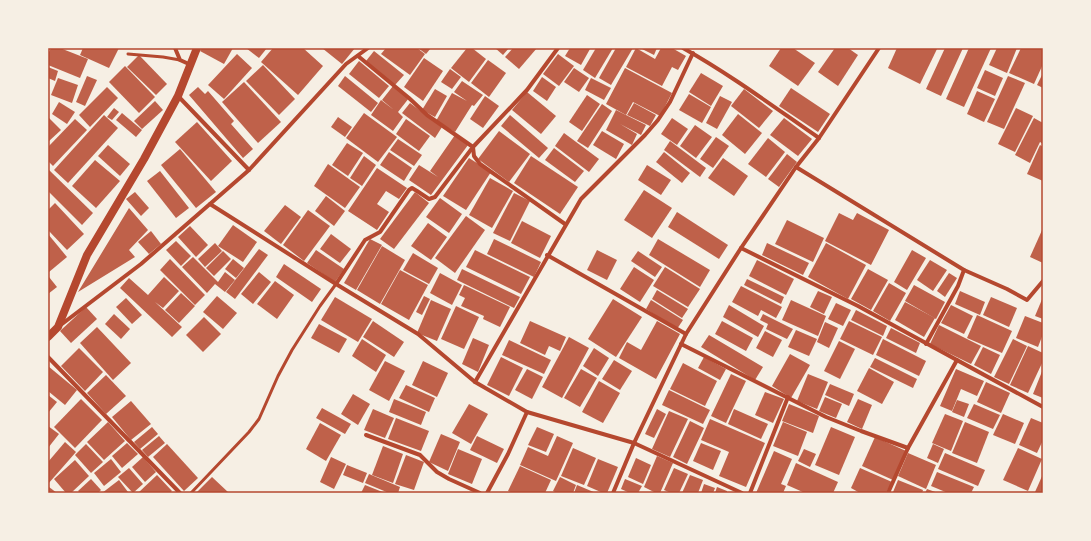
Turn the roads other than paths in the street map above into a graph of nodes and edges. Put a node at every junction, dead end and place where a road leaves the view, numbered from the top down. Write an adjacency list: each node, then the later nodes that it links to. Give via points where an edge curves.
1 (175, 48): 10 (street)
2 (197, 48): 11 (main road)
3 (368, 48): 9 (street)
4 (558, 48): 14 (street, via 527,90)
5 (683, 48): 7 (street)
6 (879, 48): 13 (street)
7 (693, 53): 13 (street); 18 (street, via 670,102 658,120 581,199)
8 (128, 54): 10 (lane)
9 (358, 56): 14 (street, via 427,115); 16 (street, via 346,64)
10 (180, 60): 11 (street)
11 (191, 64): 12 (main road)
12 (178, 96): 16 (street); 24 (main road, via 87,255)
13 (819, 138): 15 (street)
14 (473, 147): 18 (street, via 474,156 480,164); 23 (street, via 435,197 429,199 412,188 409,190 380,232 365,240)
15 (796, 167): 19 (street); 21 (street)
16 (249, 170): 17 (street)
17 (210, 204): 23 (street); 24 (street, via 141,264)
18 (565, 224): 20 (street)
19 (741, 248): 25 (street); 28 (street, via 858,306)
20 (547, 255): 25 (street); 31 (street)
21 (964, 270): 22 (street, via 1027,300); 28 (street)
22 (1043, 280)
23 (336, 284): 31 (street, via 418,334); 39 (lane, via 292,350 259,419)
24 (58, 327): 26 (main road)
25 (686, 334): 27 (street)
26 (48, 337)
27 (681, 344): 32 (street); 36 (street)
28 (926, 344): 30 (street)
29 (48, 357): 38 (street)
30 (957, 360): 33 (street); 37 (street)
31 (475, 382): 34 (street)
32 (788, 398): 37 (street, via 833,420); 44 (street)
33 (1043, 406)
34 (527, 412): 36 (street); 41 (street)
35 (366, 436): 40 (street, via 420,455 437,472)
36 (634, 443): 42 (street); 43 (street)
37 (908, 448): 45 (street)
38 (180, 493)
39 (191, 493)
40 (480, 493)
41 (487, 493)
42 (613, 493)
43 (742, 493)
44 (750, 493)
45 (888, 493)

